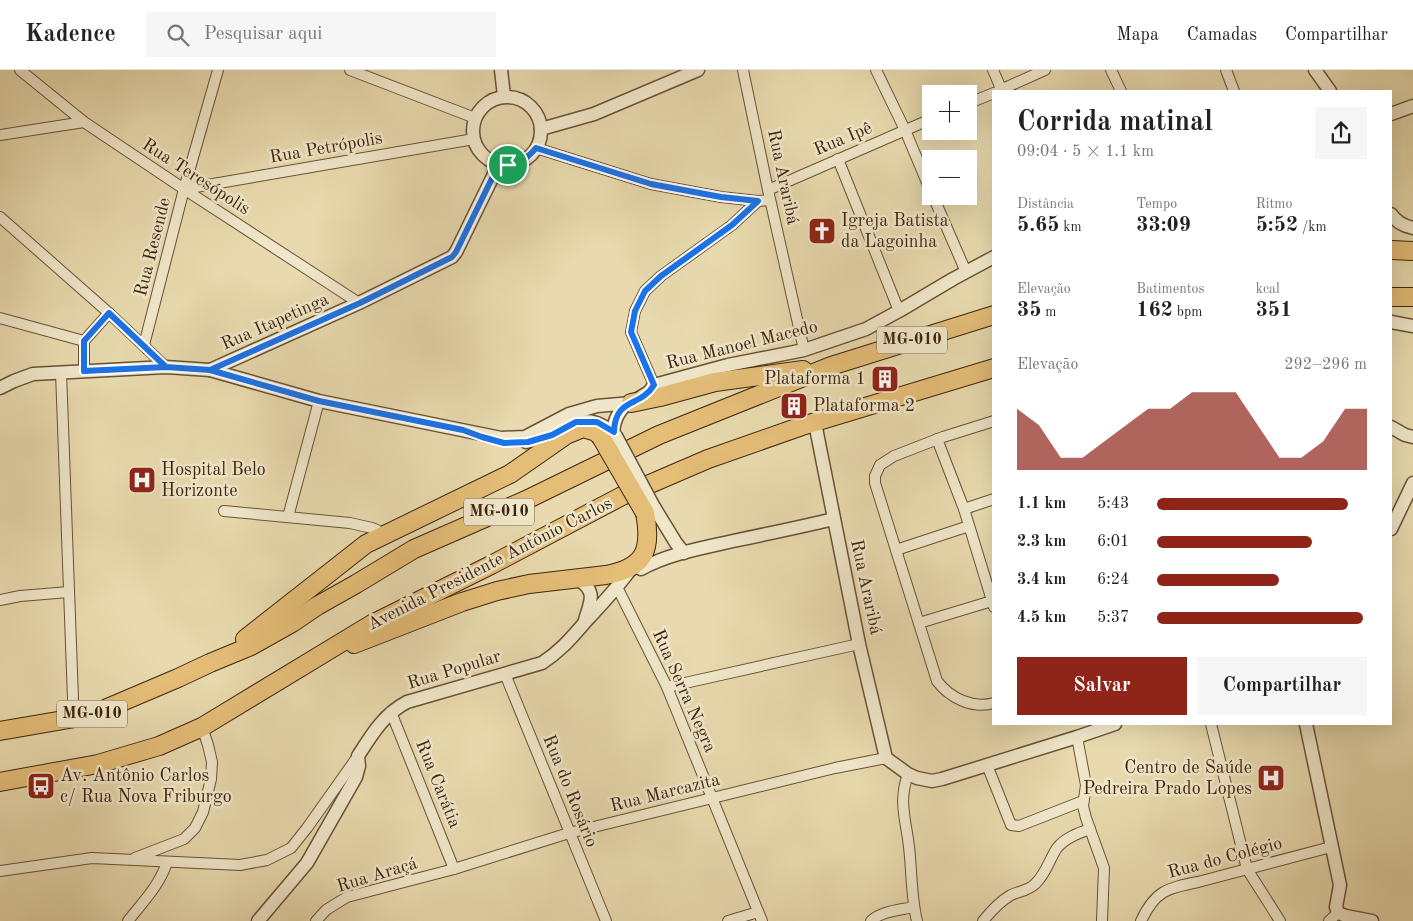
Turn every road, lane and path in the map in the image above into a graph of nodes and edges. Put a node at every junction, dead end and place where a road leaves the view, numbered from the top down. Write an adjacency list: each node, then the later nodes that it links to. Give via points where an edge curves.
1 (20, 70): 24 (street, Rua Teresópolis)
2 (218, 70): 34 (street, Rua Resende)
3 (350, 70): 23 (street)
4 (501, 70): 19 (street)
5 (698, 70): 26 (street, via 594,114)
6 (743, 70): 35 (street, Rua Araribá)
7 (876, 70): 27 (street)
8 (993, 70): 13 (street)
9 (1045, 70): 14 (street)
10 (1111, 70): 15 (street)
11 (1226, 70): 16 (street)
12 (1315, 70): 17 (street)
13 (999, 90)
14 (1001, 90)
15 (1120, 90)
16 (1234, 90)
17 (1329, 90)
18 (992, 94): 20 (street)
19 (504, 96): 23 (street, via 491,100); 26 (street, via 518,98 529,105 538,116)
20 (977, 100)
21 (1413, 106): 22 (street)
22 (1392, 114)
23 (475, 118): 29 (street)
24 (84, 122): 28 (street); 34 (street, Rua Teresópolis)
25 (922, 123): 27 (street, Rua Ipê)
26 (541, 129): 30 (street)
27 (905, 130): 31 (street, Rua Ipê); 33 (street)
28 (0, 135)
29 (474, 139): 32 (street, via 483,155); 34 (street, Rua Petrópolis)
30 (536, 148): 32 (street, via 520,162); 36 (street, Rua Ipê, via 651,184)
31 (838, 159): 35 (street, Rua Ipê); 49 (street)
32 (499, 164): 47 (street, Rua Itapetinga, via 452,257)
33 (922, 171)
34 (184, 189): 47 (street, Rua Teresópolis); 57 (street, Rua Resende)
35 (769, 195): 36 (street, Rua Ipê); 58 (street, Rua Araribá)
36 (758, 201): 65 (street, via 732,225 645,291 635,311 631,332)
37 (937, 205): 44 (street)
38 (1392, 215): 40 (street)
39 (0, 217): 50 (street)
40 (1413, 228)
41 (1392, 250): 42 (highway)
42 (1413, 251)
43 (992, 258): 44 (street, Rua Manoel Macedo)
44 (966, 272): 49 (street, Rua Manoel Macedo)
45 (1392, 297): 46 (highway)
46 (1413, 297)
47 (360, 303): 62 (street, Rua Itapetinga)
48 (992, 306): 53 (highway)
49 (900, 311): 58 (street, Rua Manoel Macedo, via 866,329)
50 (109, 313): 56 (street); 57 (street)
51 (992, 315): 53 (highway, MG-010)
52 (0, 318): 56 (street)
53 (971, 322): 59 (highway, MG-010)
54 (1392, 322): 55 (street)
55 (1413, 326)
56 (84, 341): 63 (street)
57 (144, 345): 60 (street)
58 (804, 350): 65 (street, Rua Manoel Macedo, via 728,365)
59 (831, 366): 68 (highway, via 715,382); 98 (highway, MG-010, via 659,435 526,500 414,549 251,646)
60 (166, 367): 62 (street, Rua Itapetinga); 63 (street, Rua Itapetinga)
61 (992, 369): 70 (highway, Avenida Presidente Antônio Carlos / MG-010)
62 (210, 370): 67 (street)
63 (84, 371): 64 (street, Rua Itapetinga)
64 (61, 372): 66 (street, Rua Itapetinga, via 33,374); 90 (street)
65 (654, 385): 68 (street, Rua Manoel Macedo, via 649,392)
66 (0, 388)
67 (319, 401): 72 (street); 81 (street)
68 (629, 404): 72 (street, via 597,406 569,414 525,437 501,438); 73 (street, via 621,409)
69 (992, 422): 75 (street)
70 (815, 423): 82 (street, Rua Araribá); 97 (highway, Avenida Presidente Antônio Carlos / MG-010, via 708,459 622,496 372,624)
71 (1392, 428): 74 (street)
72 (463, 430): 73 (street, via 504,443 528,442 552,435 576,422 597,422)
73 (610, 435): 79 (highway, bridge); 85 (highway, via 583,428 566,435 510,474)
74 (1413, 437)
75 (937, 439): 78 (street); 86 (street, via 894,456 877,470 876,483)
76 (1413, 483): 83 (street)
77 (992, 500): 78 (street)
78 (964, 509): 84 (street)
79 (650, 510): 87 (street); 88 (highway, via 646,548)
80 (224, 511): 81 (street)
81 (288, 517): 85 (street, via 350,523 377,530)
82 (834, 519): 87 (street); 96 (street, Rua Araribá)
83 (1392, 525)
84 (969, 526): 86 (street); 92 (street)
85 (382, 536): 98 (highway, via 366,544 253,634)
86 (896, 550): 94 (street)
87 (684, 553): 88 (street)
88 (630, 574): 89 (highway); 95 (street, Rua Popular); 100 (street, Rua Serra Negra)
89 (578, 579): 95 (street, Rua Popular, via 588,587 591,595); 97 (highway, via 497,591)
90 (69, 592): 91 (street); 103 (street)
91 (0, 600)
92 (992, 601)
93 (992, 604): 94 (street)
94 (919, 623): 101 (street, via 936,681 943,689 972,705)
95 (584, 624): 99 (street, Rua Popular, via 542,663)
96 (860, 644): 100 (street); 111 (street, Rua Araribá)
97 (314, 660): 107 (highway, Avenida Presidente Antônio Carlos / MG-010)
98 (210, 663): 103 (highway, MG-010, via 105,709)
99 (505, 674): 102 (street, Rua Popular, via 408,702); 118 (street, Rua do Rosário)
100 (667, 687): 115 (street, Rua Serra Negra)
101 (992, 704)
102 (391, 712): 110 (street, Rua Popular, via 377,726); 122 (street, Rua Carátia)
103 (75, 718): 108 (highway, MG-010)
104 (1112, 725): 109 (street)
105 (1211, 725): 123 (street)
106 (1306, 725): 119 (street)
107 (202, 728): 114 (highway, Avenida Presidente Antônio Carlos / MG-010, via 159,746 98,764); 120 (street, via 212,762 211,779 203,812 195,828 184,839)
108 (0, 731)
109 (1077, 737): 112 (street); 116 (street, via 1086,785)
110 (358, 756): 121 (street, via 291,848 267,860 240,865); 129 (street, Rua Popular, via 356,777 307,863)
111 (886, 758): 113 (street); 115 (street, Rua Marcazita)
112 (987, 765): 113 (street, via 942,779 917,778); 116 (street, via 1011,825 1019,826)
113 (908, 774): 125 (street, via 902,796)
114 (0, 782)
115 (713, 798): 118 (street, Rua Marcazita); 126 (street, Rua Serra Negra)
116 (1083, 801): 117 (street)
117 (1090, 829): 135 (street, via 1064,841 1037,883 1002,901); 136 (street, via 1104,868)
118 (569, 833): 122 (street, Rua Marcazita); 131 (street, Rua do Rosário)
119 (1331, 847): 123 (street, Rua do Colégio); 127 (street, via 1340,886)
120 (132, 859): 121 (street); 124 (street, via 92,858)
121 (167, 862): 128 (street, via 157,883)
122 (454, 869): 130 (street, Rua Araçá, via 348,897 326,910)
123 (1247, 869): 137 (street, Rua do Colégio, via 1165,890 1150,903); 138 (street)
124 (0, 871)
125 (914, 907): 133 (street, via 887,912); 134 (street)
126 (760, 916): 132 (street)
127 (1333, 917): 139 (street)
128 (128, 921)
129 (258, 921)
130 (316, 921)
131 (606, 921)
132 (728, 921)
133 (870, 921)
134 (917, 921)
135 (983, 921)
136 (1102, 921)
137 (1141, 921)
138 (1280, 921)
139 (1372, 921)

